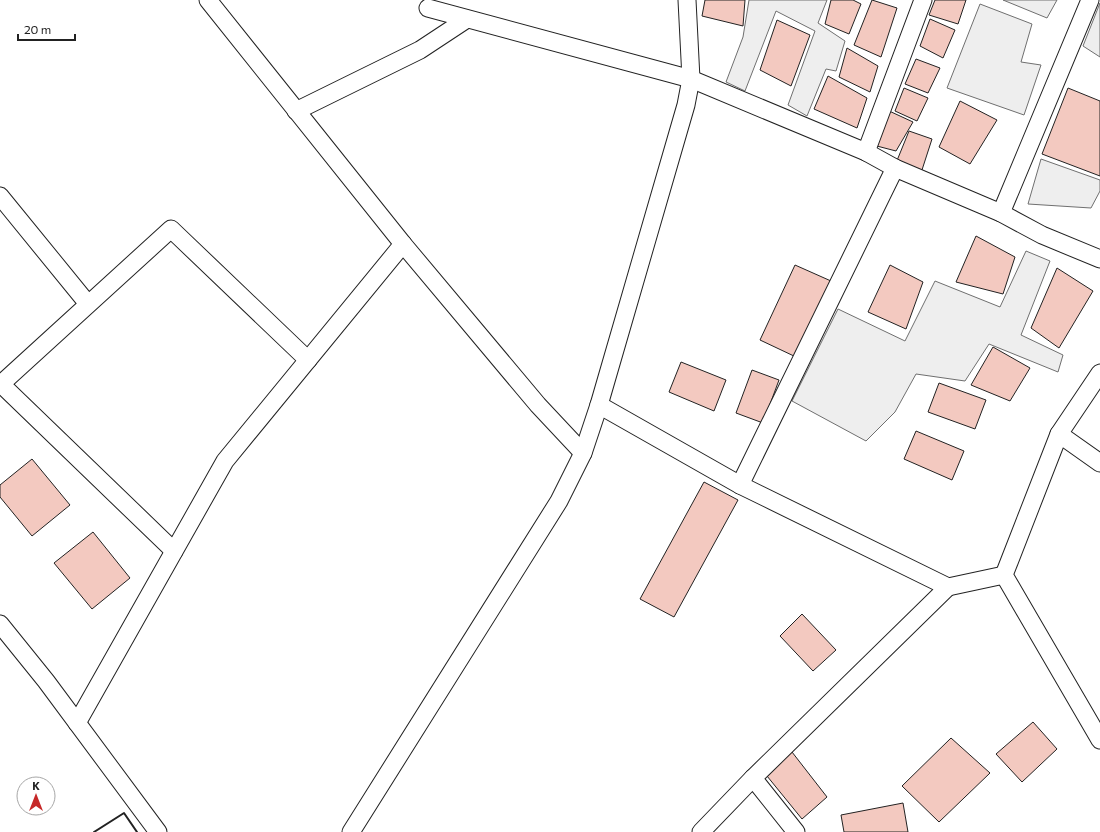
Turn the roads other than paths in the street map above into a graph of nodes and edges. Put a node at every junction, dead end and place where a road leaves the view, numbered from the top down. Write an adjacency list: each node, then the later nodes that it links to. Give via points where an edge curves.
1 (208, 0): 8 (street)
2 (686, 0): 7 (street)
3 (923, 0): 9 (street)
4 (1090, 0): 12 (street)
5 (428, 8): 6 (street)
6 (467, 19): 7 (street); 8 (street, via 420,50)
7 (691, 79): 9 (street); 18 (street, via 686,105)
8 (296, 111): 13 (street)
9 (866, 152): 10 (street)
10 (895, 168): 12 (street); 22 (street)
11 (0, 196): 15 (street)
12 (1001, 213): 14 (street, via 1042,235)
13 (404, 244): 16 (street); 20 (street, via 538,405)
14 (1100, 259)
15 (88, 304): 16 (street, via 171,229); 23 (street, via 1,384)
16 (308, 360): 23 (street, via 225,460)
17 (1100, 373): 19 (street)
18 (599, 405): 20 (street); 22 (street)
19 (1059, 434): 21 (street); 24 (street)
20 (583, 453): 31 (street, via 559,501)
21 (1100, 463)
22 (740, 485): 25 (street)
23 (174, 551): 27 (street)
24 (1004, 575): 25 (street); 28 (street)
25 (948, 587): 29 (street)
26 (0, 624): 27 (street)
27 (77, 723): 30 (street)
28 (1100, 740)
29 (753, 778): 32 (street); 33 (street)
30 (158, 832)
31 (351, 832)
32 (701, 832)
33 (796, 832)

